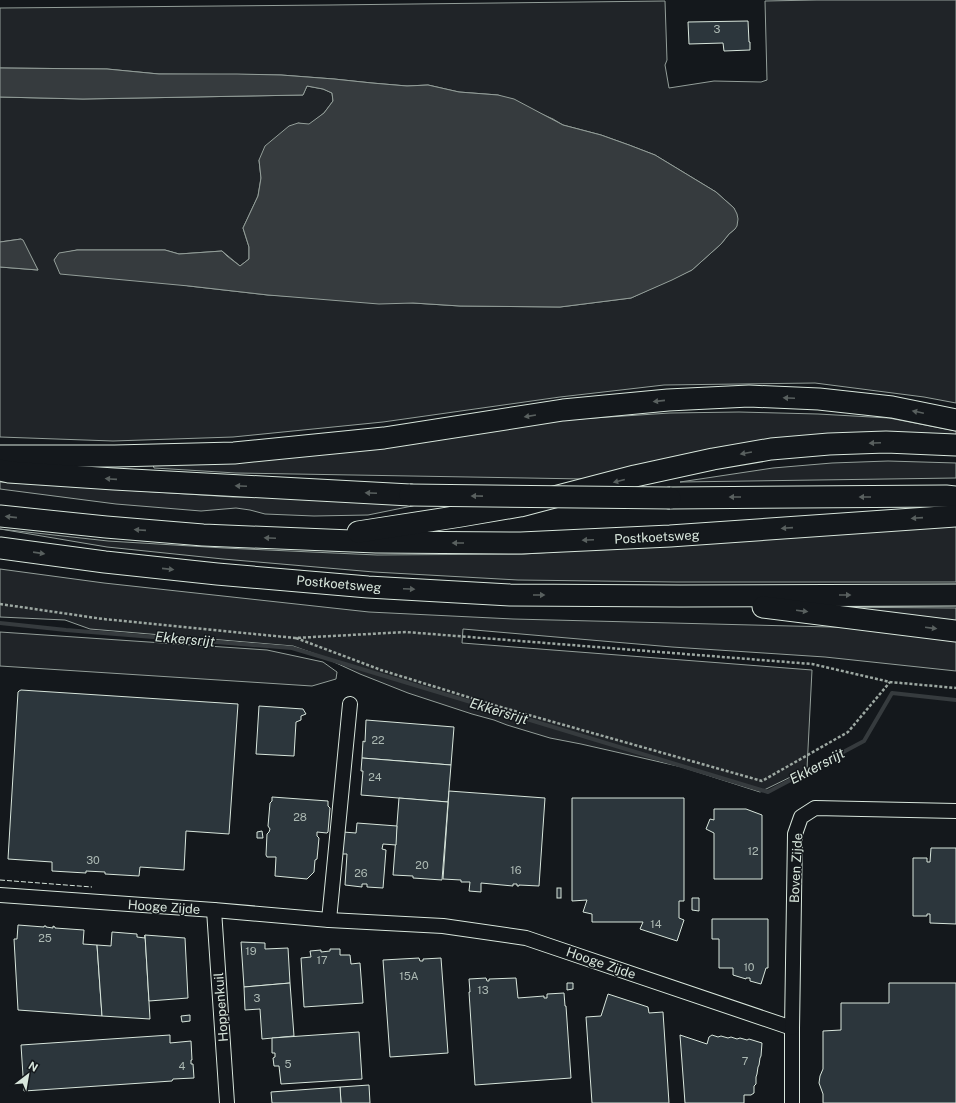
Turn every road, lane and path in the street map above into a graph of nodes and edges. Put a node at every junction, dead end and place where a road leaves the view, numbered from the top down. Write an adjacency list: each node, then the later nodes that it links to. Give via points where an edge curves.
1 (956, 420): 3 (highway, one-way to 3, via 892,407 819,399 749,396 668,400 563,410 384,438 234,453)
2 (956, 446): 8 (highway, Postkoetsweg, one-way to 8, via 886,442 772,449 635,476 520,506)
3 (0, 456)
4 (0, 470): 5 (highway, one-way to 4, bridge, via 410,496)
5 (956, 497)
6 (0, 516): 8 (highway, Postkoetsweg, one-way to 6, via 203,535)
7 (956, 516): 8 (highway, Postkoetsweg, one-way to 8, via 670,536 521,543)
8 (308, 540)
9 (0, 548): 11 (highway, Postkoetsweg, one-way to 11, via 112,563 368,587 510,595)
10 (956, 595): 11 (highway, Postkoetsweg, one-way to 10)
11 (680, 596): 13 (highway, Postkoetsweg, one-way to 13)
12 (0, 604): 14 (path, via 103,619)
13 (956, 631)
14 (295, 638): 15 (path, via 406,632 812,664); 15 (path, via 381,670 490,704 762,781 848,732)
15 (890, 682): 16 (path)
16 (956, 688)
17 (350, 704): 21 (street)
18 (956, 811): 22 (street, Boven Zijde, via 815,808 802,817 795,834)
19 (0, 895): 20 (street, Hooge Zijde)
20 (214, 910): 21 (street, Hooge Zijde); 23 (street, Hoppenkuil)
21 (329, 920): 22 (street, Hooge Zijde, via 443,926 526,938)
22 (792, 1028): 24 (street)
23 (227, 1103)
24 (792, 1103)

